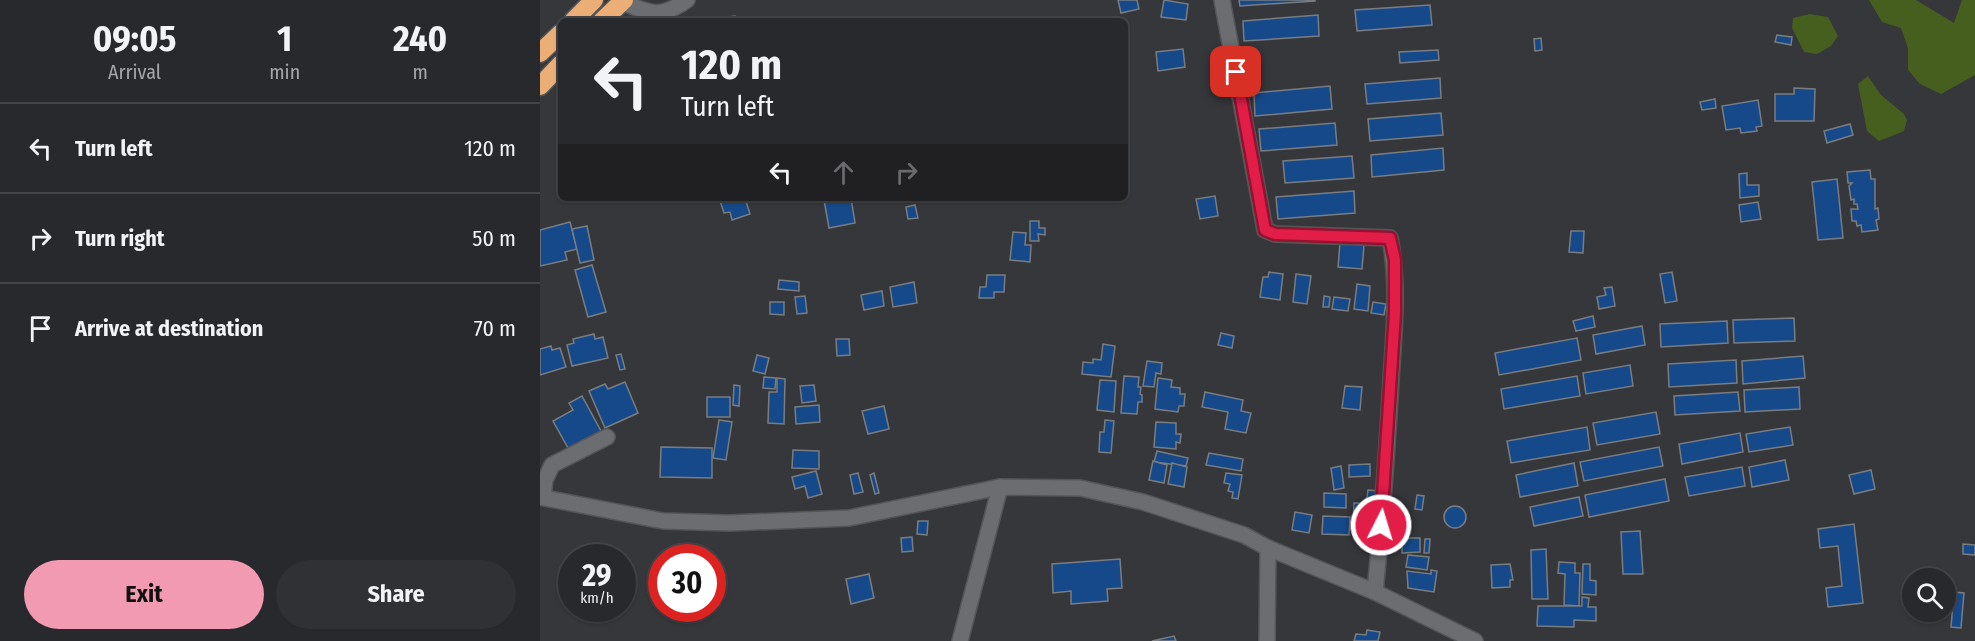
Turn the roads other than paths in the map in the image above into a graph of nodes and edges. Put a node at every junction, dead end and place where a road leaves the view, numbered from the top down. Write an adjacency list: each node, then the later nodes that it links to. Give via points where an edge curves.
1 (594, 0): 5 (highway)
2 (687, 0): 4 (street, via 670,12 652,13)
3 (1222, 0): 15 (street, via 1265,230 1275,234 1390,238 1395,260 1395,313)
4 (623, 1): 6 (highway)
5 (576, 18)
6 (605, 18)
7 (558, 36): 8 (highway)
8 (540, 54)
9 (558, 67): 10 (highway)
10 (540, 86)
11 (607, 437): 13 (street, via 552,465)
12 (999, 487): 13 (street, via 858,516 783,522 663,521); 14 (street, via 1080,488 1166,510 1244,535); 16 (street)
13 (542, 497)
14 (1268, 548): 15 (street); 17 (street)
15 (1376, 592): 18 (street)
16 (960, 641)
17 (1267, 641)
18 (1475, 641)

